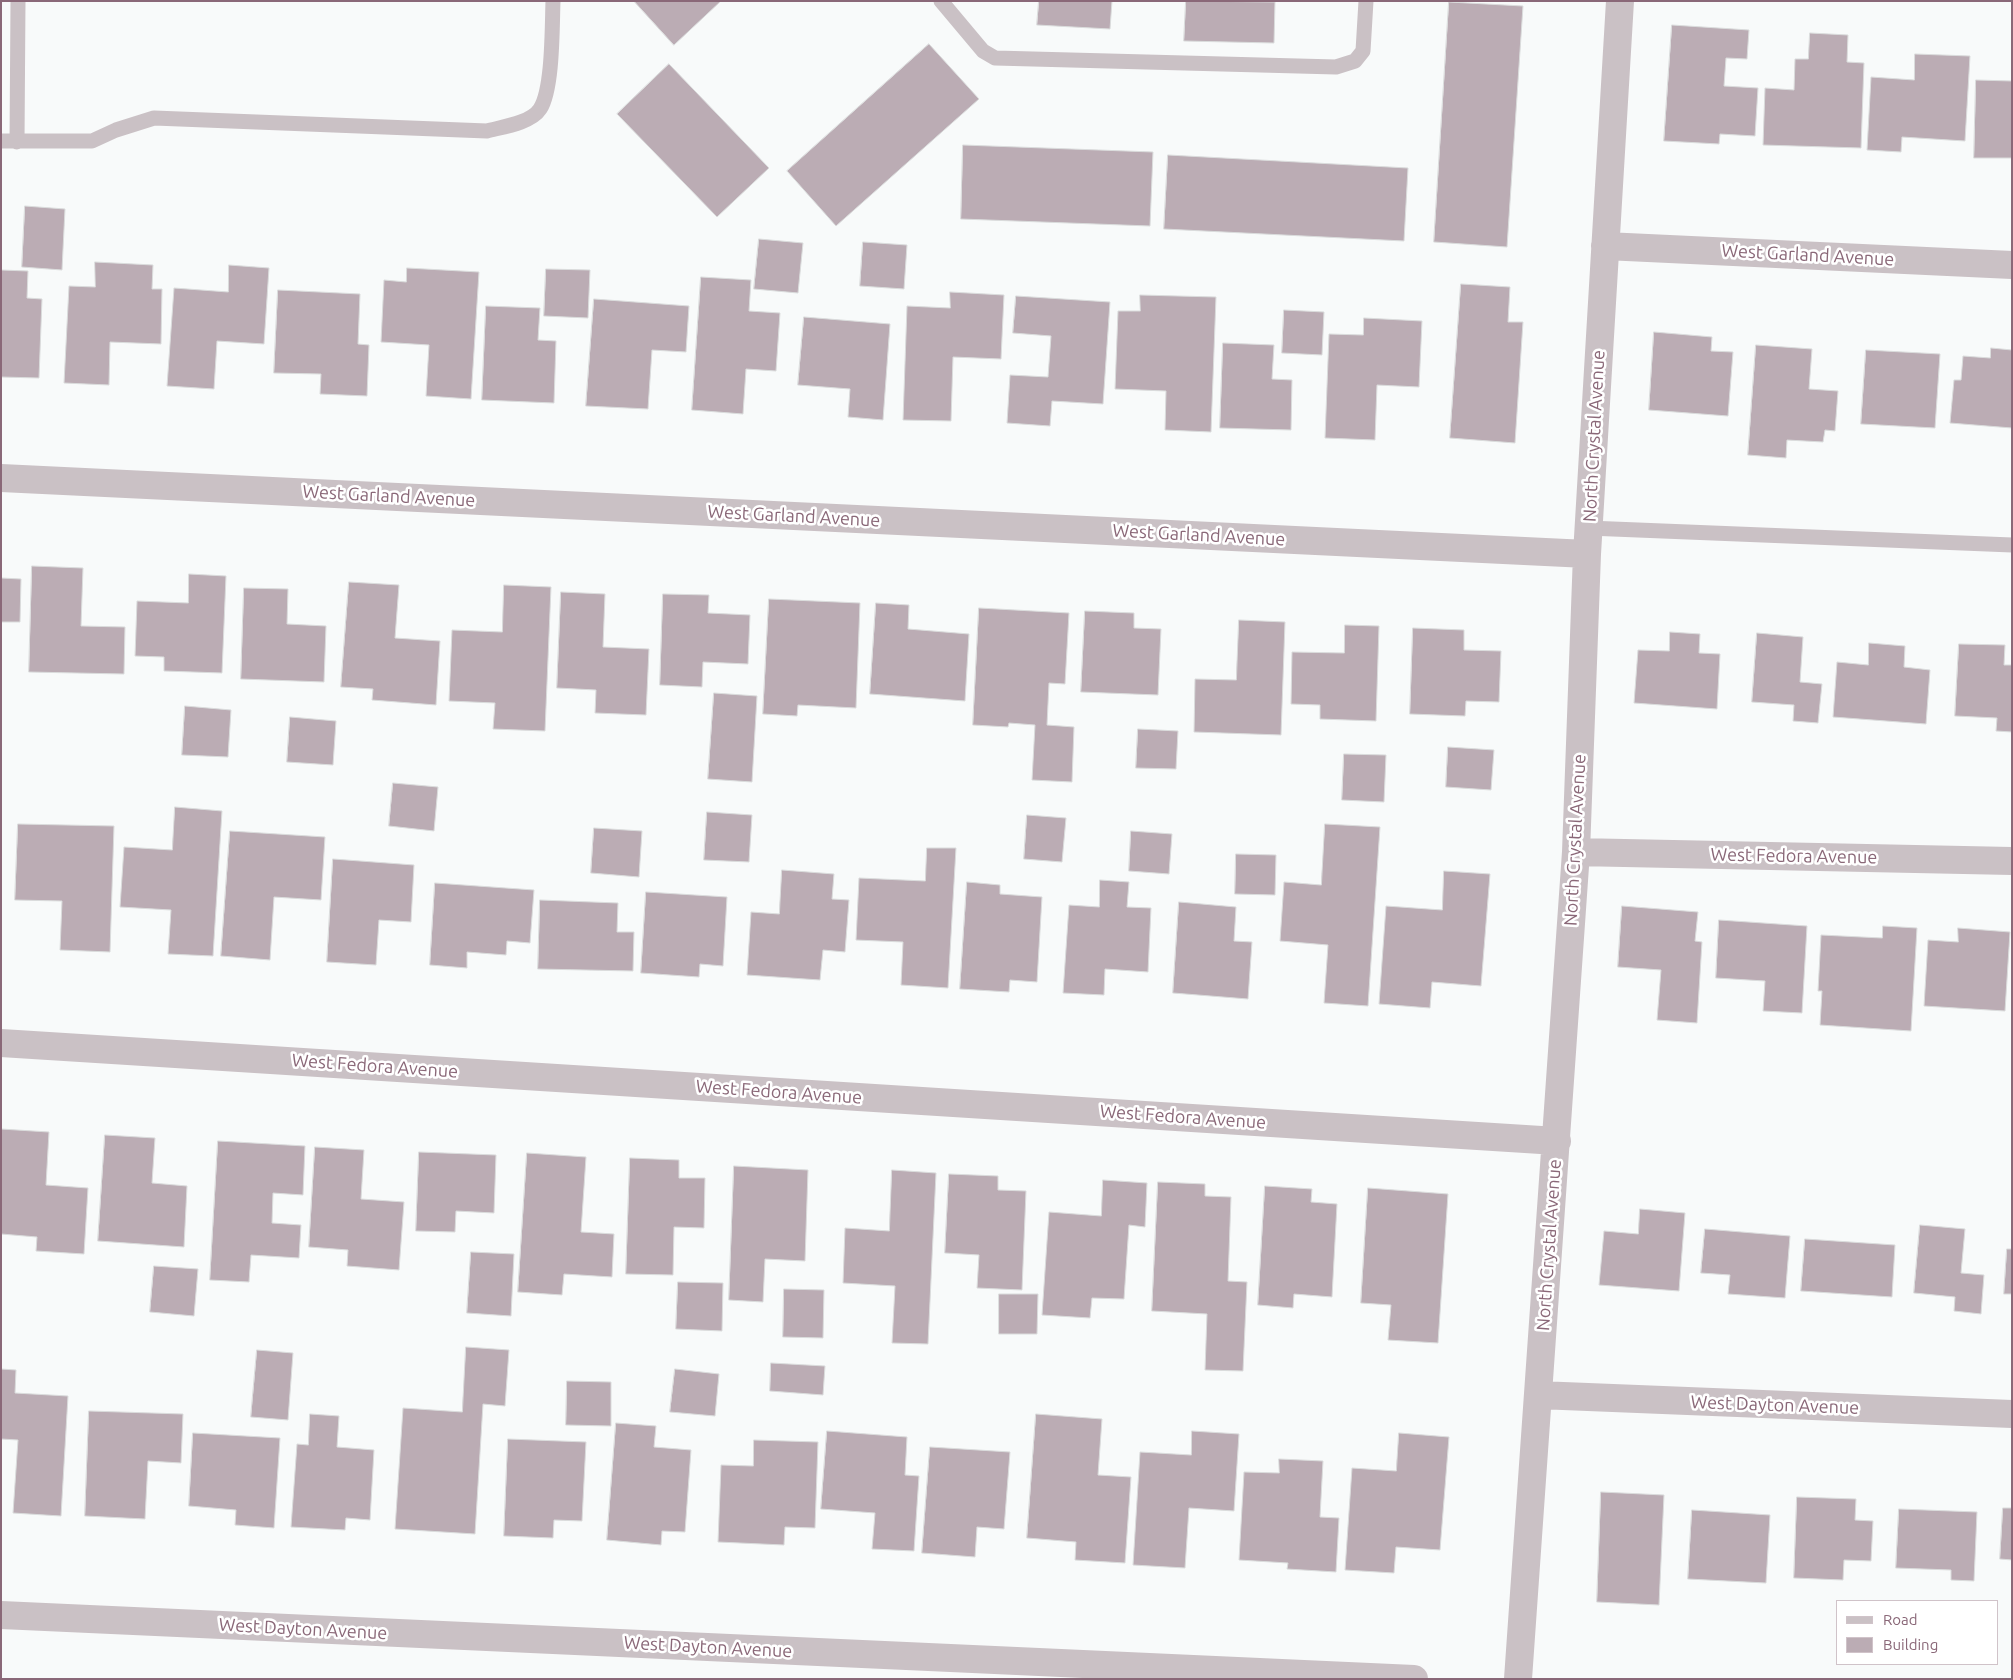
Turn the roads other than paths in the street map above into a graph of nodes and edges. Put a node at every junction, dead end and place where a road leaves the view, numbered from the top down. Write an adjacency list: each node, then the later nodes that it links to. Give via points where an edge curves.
1 (18, 1): 6 (lane)
2 (553, 1): 6 (lane, via 549,82 540,110 520,124 487,131 154,118 92,141)
3 (941, 1): 4 (lane, via 983,51 995,58 1336,67 1355,61 1364,51)
4 (1366, 1)
5 (1620, 1): 7 (street, North Crystal Avenue)
6 (9, 141)
7 (1605, 246): 8 (street, West Garland Avenue); 10 (street, North Crystal Avenue)
8 (2012, 265)
9 (1, 478): 10 (street, West Garland Avenue)
10 (1587, 541): 11 (lane); 12 (street, North Crystal Avenue)
11 (2012, 545)
12 (1576, 852): 13 (street, West Fedora Avenue); 15 (street, North Crystal Avenue)
13 (2012, 861)
14 (1, 1043): 15 (street, West Fedora Avenue)
15 (1557, 1141): 16 (street, North Crystal Avenue)
16 (1538, 1395): 17 (street, West Dayton Avenue); 20 (street, North Crystal Avenue)
17 (2012, 1414)
18 (1, 1615): 19 (street, West Dayton Avenue)
19 (1414, 1679)
20 (1518, 1679)

